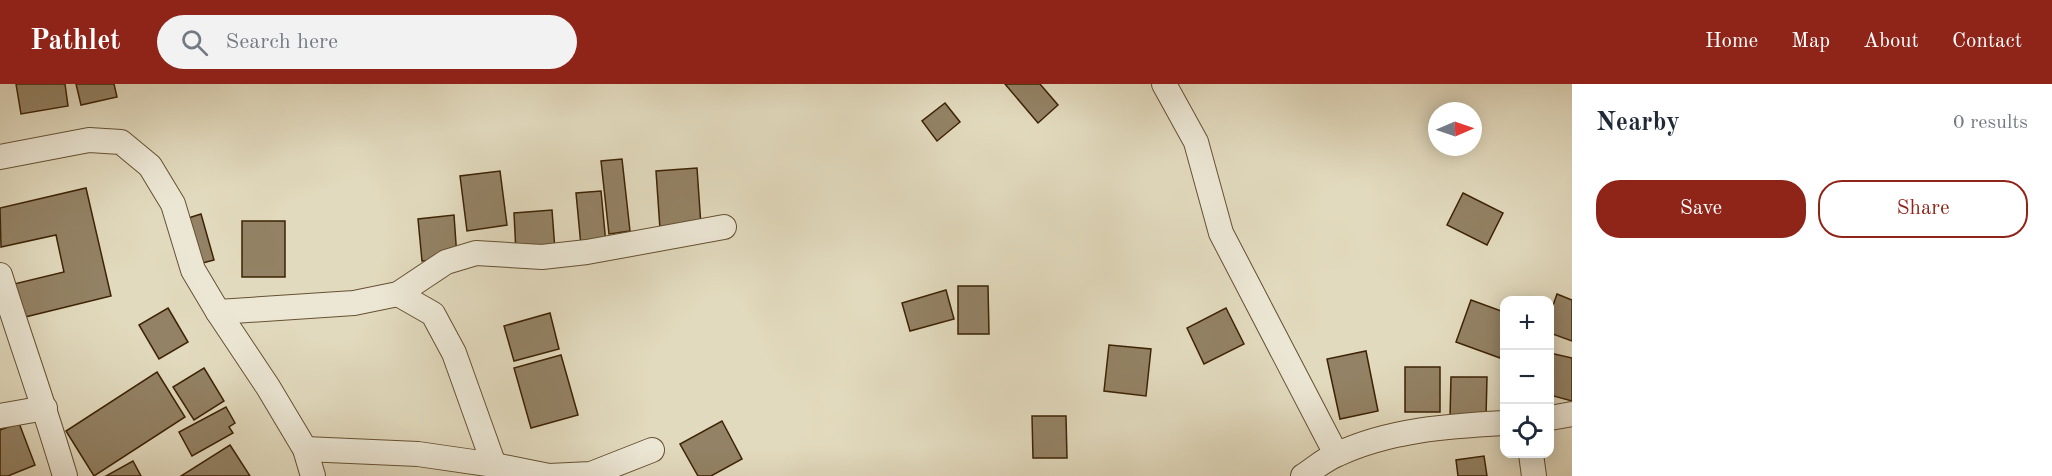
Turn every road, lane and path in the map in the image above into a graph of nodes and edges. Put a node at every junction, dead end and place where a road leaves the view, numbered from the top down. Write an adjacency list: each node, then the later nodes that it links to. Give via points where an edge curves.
1 (1164, 84): 14 (street, via 1196,142 1221,233)
2 (0, 157): 6 (street, via 89,140 121,142 150,166 173,204 193,270)
3 (724, 227): 5 (street, via 542,257 476,253 446,262)
4 (0, 275): 7 (street)
5 (398, 294): 6 (street, via 354,303); 16 (street, via 432,314 454,353)
6 (218, 312): 12 (street)
7 (45, 408): 9 (street); 17 (street)
8 (1572, 414): 10 (street)
9 (0, 416)
10 (1554, 417)
11 (1500, 423): 14 (street, via 1449,426 1375,440)
12 (305, 449): 16 (street, via 418,454); 18 (street)
13 (652, 450): 16 (street, via 591,474 549,476)
14 (1336, 454): 19 (street)
15 (1532, 458): 20 (street)
16 (494, 465)
17 (65, 476)
18 (312, 476)
19 (1303, 476)
20 (1534, 476)

